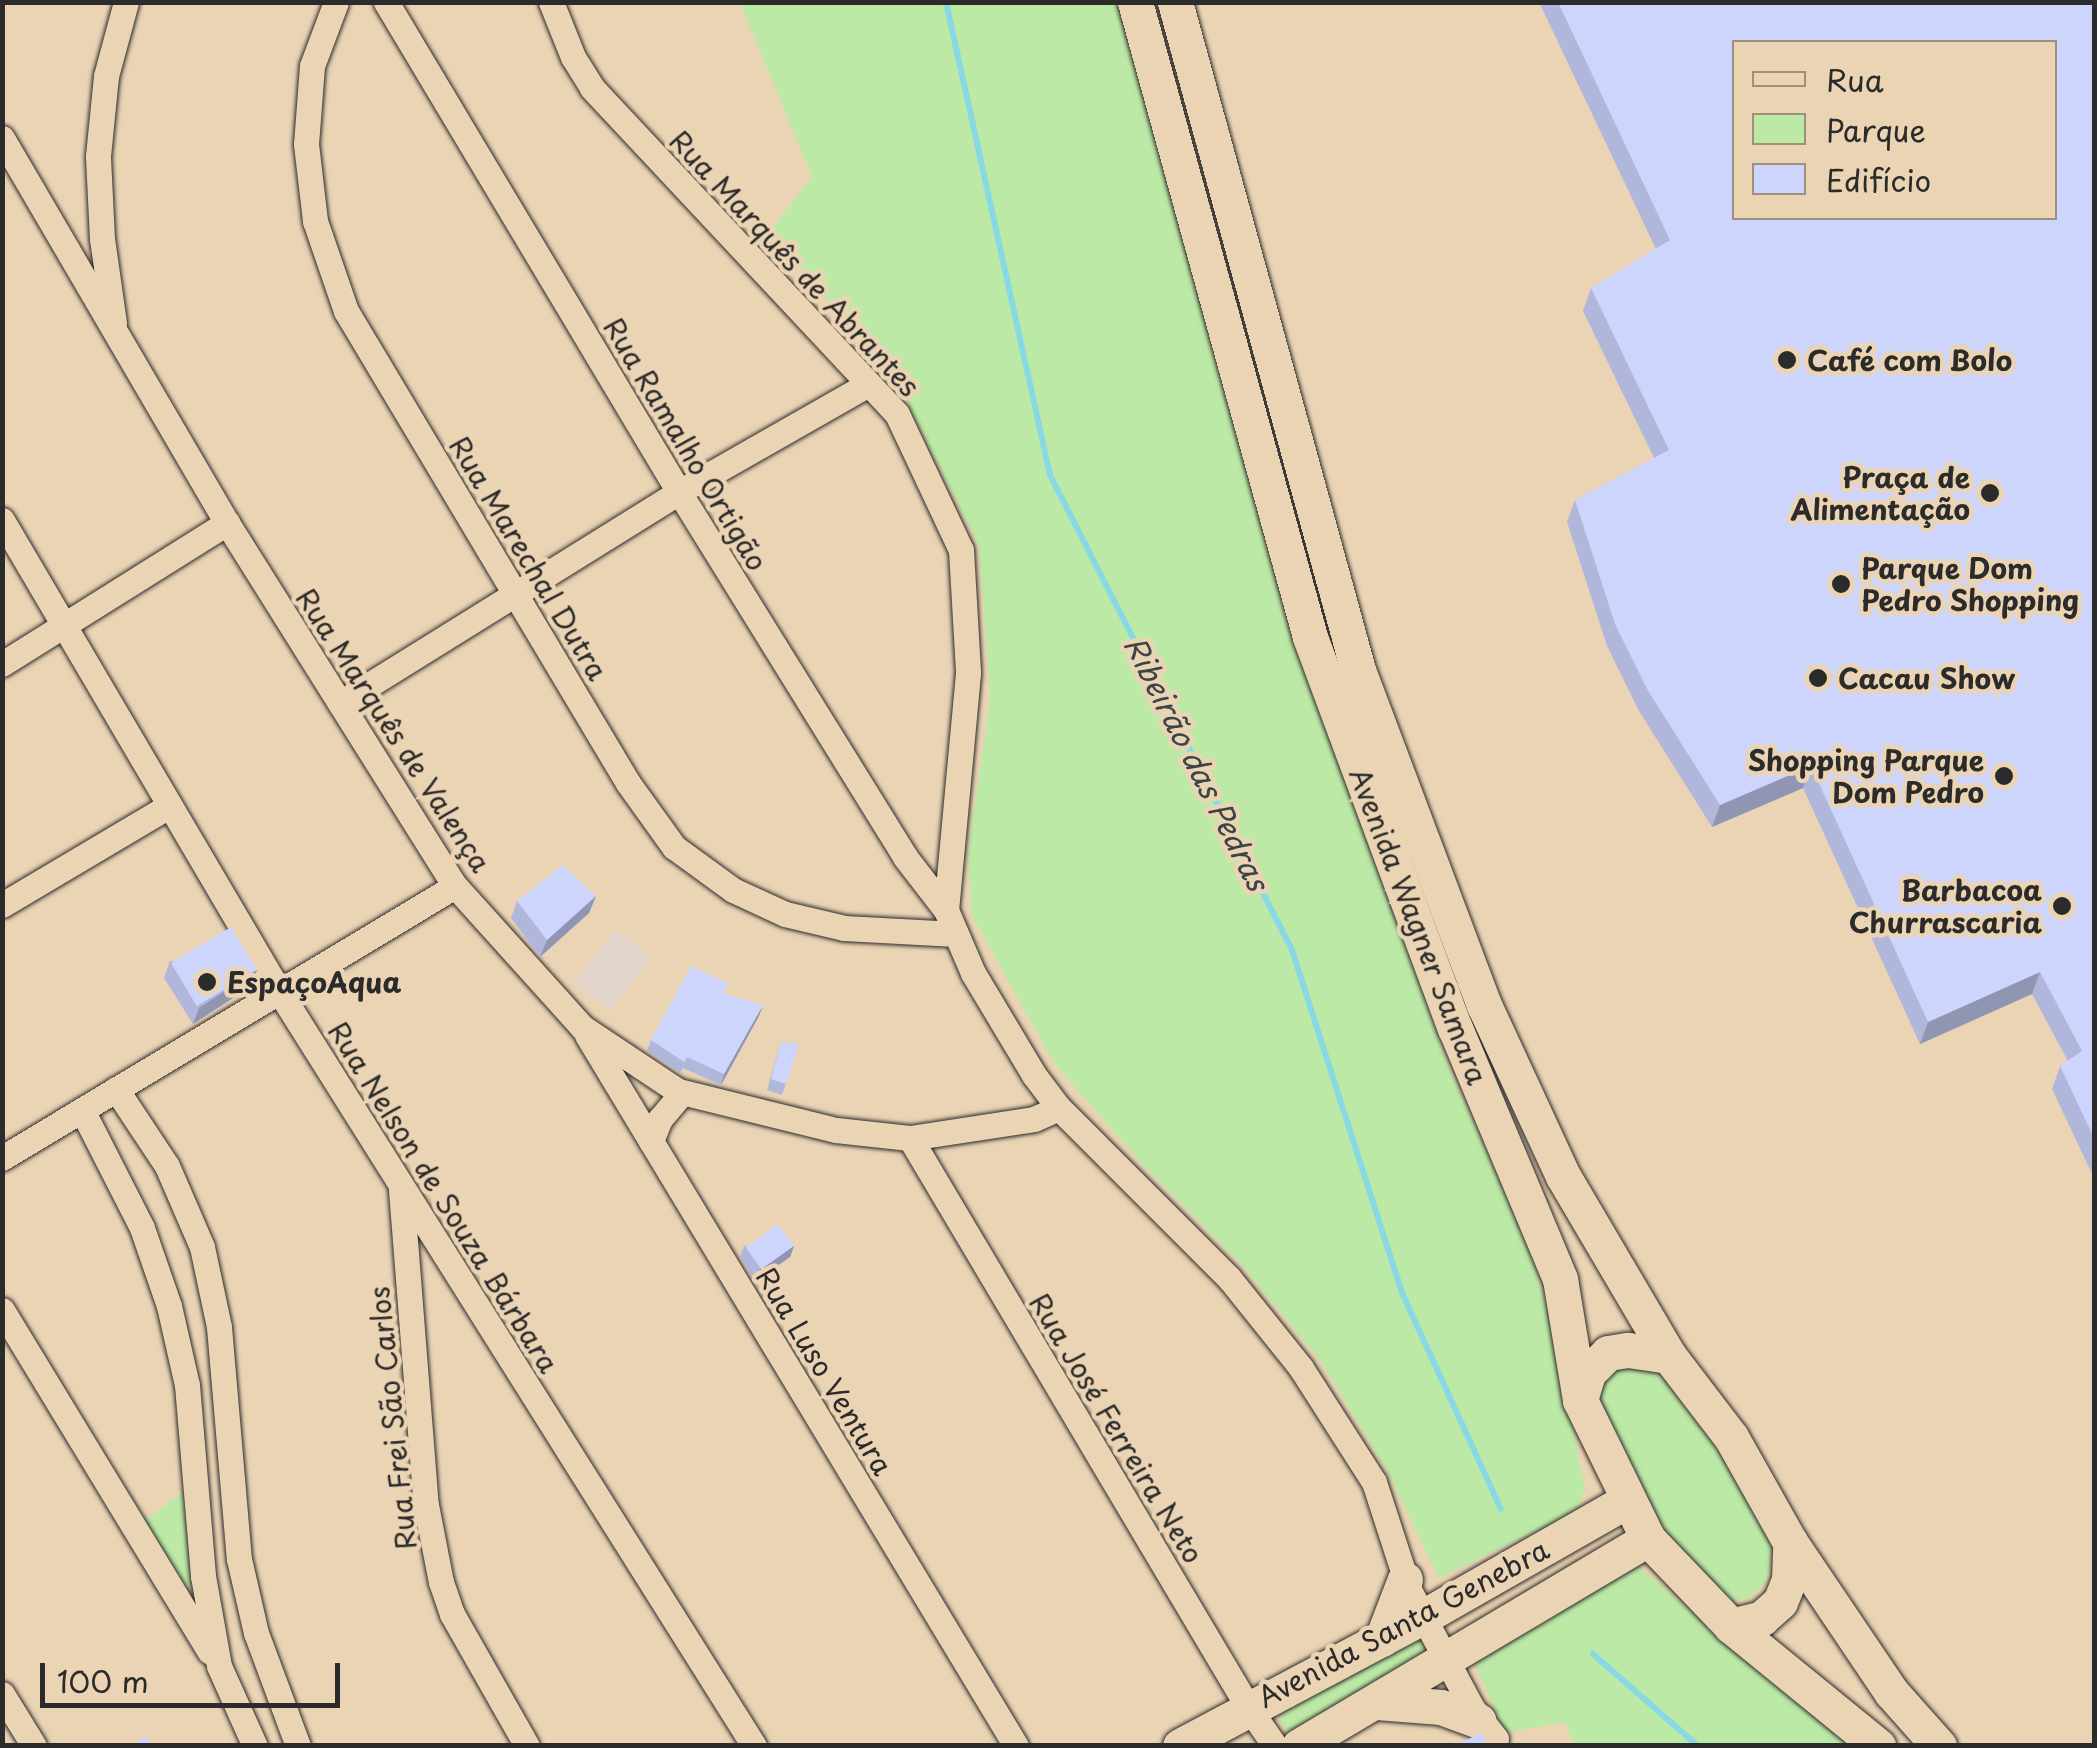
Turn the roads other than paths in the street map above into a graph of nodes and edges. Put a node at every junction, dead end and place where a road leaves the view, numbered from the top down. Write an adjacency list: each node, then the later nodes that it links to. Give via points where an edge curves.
1 (336, 2): 13 (street, Rua Marechal Dutra, via 312,66 306,144 315,221 346,311 374,363)
2 (386, 2): 10 (street, Rua Ramalho Ortigão)
3 (551, 2): 9 (street, Rua Marquês de Abrantes, via 592,88)
4 (1135, 2): 33 (main road, Avenida Wagner Samara, via 1310,637 1455,1028 1560,1280)
5 (1176, 2): 32 (main road, Avenida Wagner Samara, via 1358,670 1484,1005 1563,1176)
6 (125, 9): 8 (street, Rua Marquês de Valença, via 106,76 98,156)
7 (2, 138): 8 (street)
8 (116, 338): 12 (street, Rua Marquês de Valença)
9 (868, 384): 10 (street); 20 (street, Rua Marquês de Abrantes, via 897,414 961,550 968,674)
10 (679, 492): 13 (street); 20 (street, Rua Ramalho Ortigão)
11 (2, 520): 14 (street, Rua Nelson de Souza Bárbara)
12 (227, 523): 14 (street); 16 (street, Rua Marquês de Valença)
13 (518, 594): 16 (street); 20 (street, Rua Marechal Dutra, via 628,783 674,847 734,890 785,914 844,928)
14 (66, 626): 15 (street); 17 (street, Rua Nelson de Souza Bárbara)
15 (2, 664)
16 (340, 703): 18 (street, Rua Marquês de Valença)
17 (167, 807): 19 (street); 21 (street, Rua Nelson de Souza Bárbara)
18 (455, 886): 21 (street); 22 (street, Rua Marquês de Valença)
19 (2, 905)
20 (951, 922): 25 (street, Rua Marquês de Abrantes, via 972,973)
21 (280, 992): 23 (street); 30 (street, Rua Nelson de Souza Bárbara)
22 (582, 1027): 24 (street, Rua Marquês de Valença); 28 (street, Rua Luso Ventura)
23 (116, 1090): 26 (street); 34 (street, via 167,1166 202,1247 219,1327)
24 (682, 1093): 27 (street, Rua Marquês de Valença, via 836,1130); 28 (street)
25 (1060, 1108): 27 (street, Rua Marquês de Valença, via 1034,1119); 41 (street, Rua Marquês de Abrantes, via 1229,1278 1301,1368 1374,1482)
26 (82, 1110): 29 (street); 35 (street, via 142,1228 169,1306 187,1385)
27 (910, 1138): 49 (street, Rua José Ferreira Neto)
28 (651, 1141): 56 (street, Rua Luso Ventura)
29 (2, 1158)
30 (400, 1183): 54 (street, Rua Frei São Carlos, via 426,1506 441,1582 452,1614); 55 (street, Rua Nelson de Souza Bárbara)
31 (2, 1310): 46 (street)
32 (1669, 1356): 33 (main road, via 1608,1353 1588,1373); 38 (main road, Avenida Wagner Samara, via 1731,1437)
33 (1580, 1400): 36 (main road, Avenida Wagner Samara)
34 (230, 1482): 35 (street, via 216,1474); 39 (street)
35 (194, 1484): 40 (street)
36 (1626, 1501): 37 (main road, Avenida Wagner Samara); 42 (main road, Avenida Santa Genebra)
37 (1648, 1539): 43 (main road, Avenida Wagner Samara); 45 (main road, Avenida Santa Genebra)
38 (1790, 1542): 43 (main road, via 1790,1580 1780,1602 1762,1618); 61 (main road, Avenida Wagner Samara, via 1892,1693)
39 (240, 1559): 40 (street); 53 (street, via 256,1633)
40 (202, 1565): 46 (street)
41 (1404, 1572): 42 (street, Rua Marquês de Abrantes); 44 (main road)
42 (1430, 1613): 44 (main road, Avenida Santa Genebra); 45 (street, Rua Marquês de Abrantes)
43 (1731, 1626): 60 (main road, Avenida Wagner Samara)
44 (1382, 1640): 49 (main road, Avenida Santa Genebra)
45 (1454, 1656): 48 (main road, Avenida Santa Genebra); 50 (street, Rua Marquês de Abrantes)
46 (219, 1666): 52 (street)
47 (2, 1694): 51 (street)
48 (1376, 1702): 50 (main road, via 1441,1706); 59 (main road, Avenida Santa Genebra)
49 (1248, 1707): 57 (main road, Avenida Santa Genebra); 58 (street, Rua José Ferreira Neto)
50 (1491, 1735)
51 (34, 1746)
52 (254, 1746)
53 (298, 1746)
54 (527, 1746)
55 (754, 1746)
56 (1016, 1746)
57 (1180, 1746)
58 (1275, 1746)
59 (1299, 1746)
60 (1878, 1746)
61 (1939, 1746)

